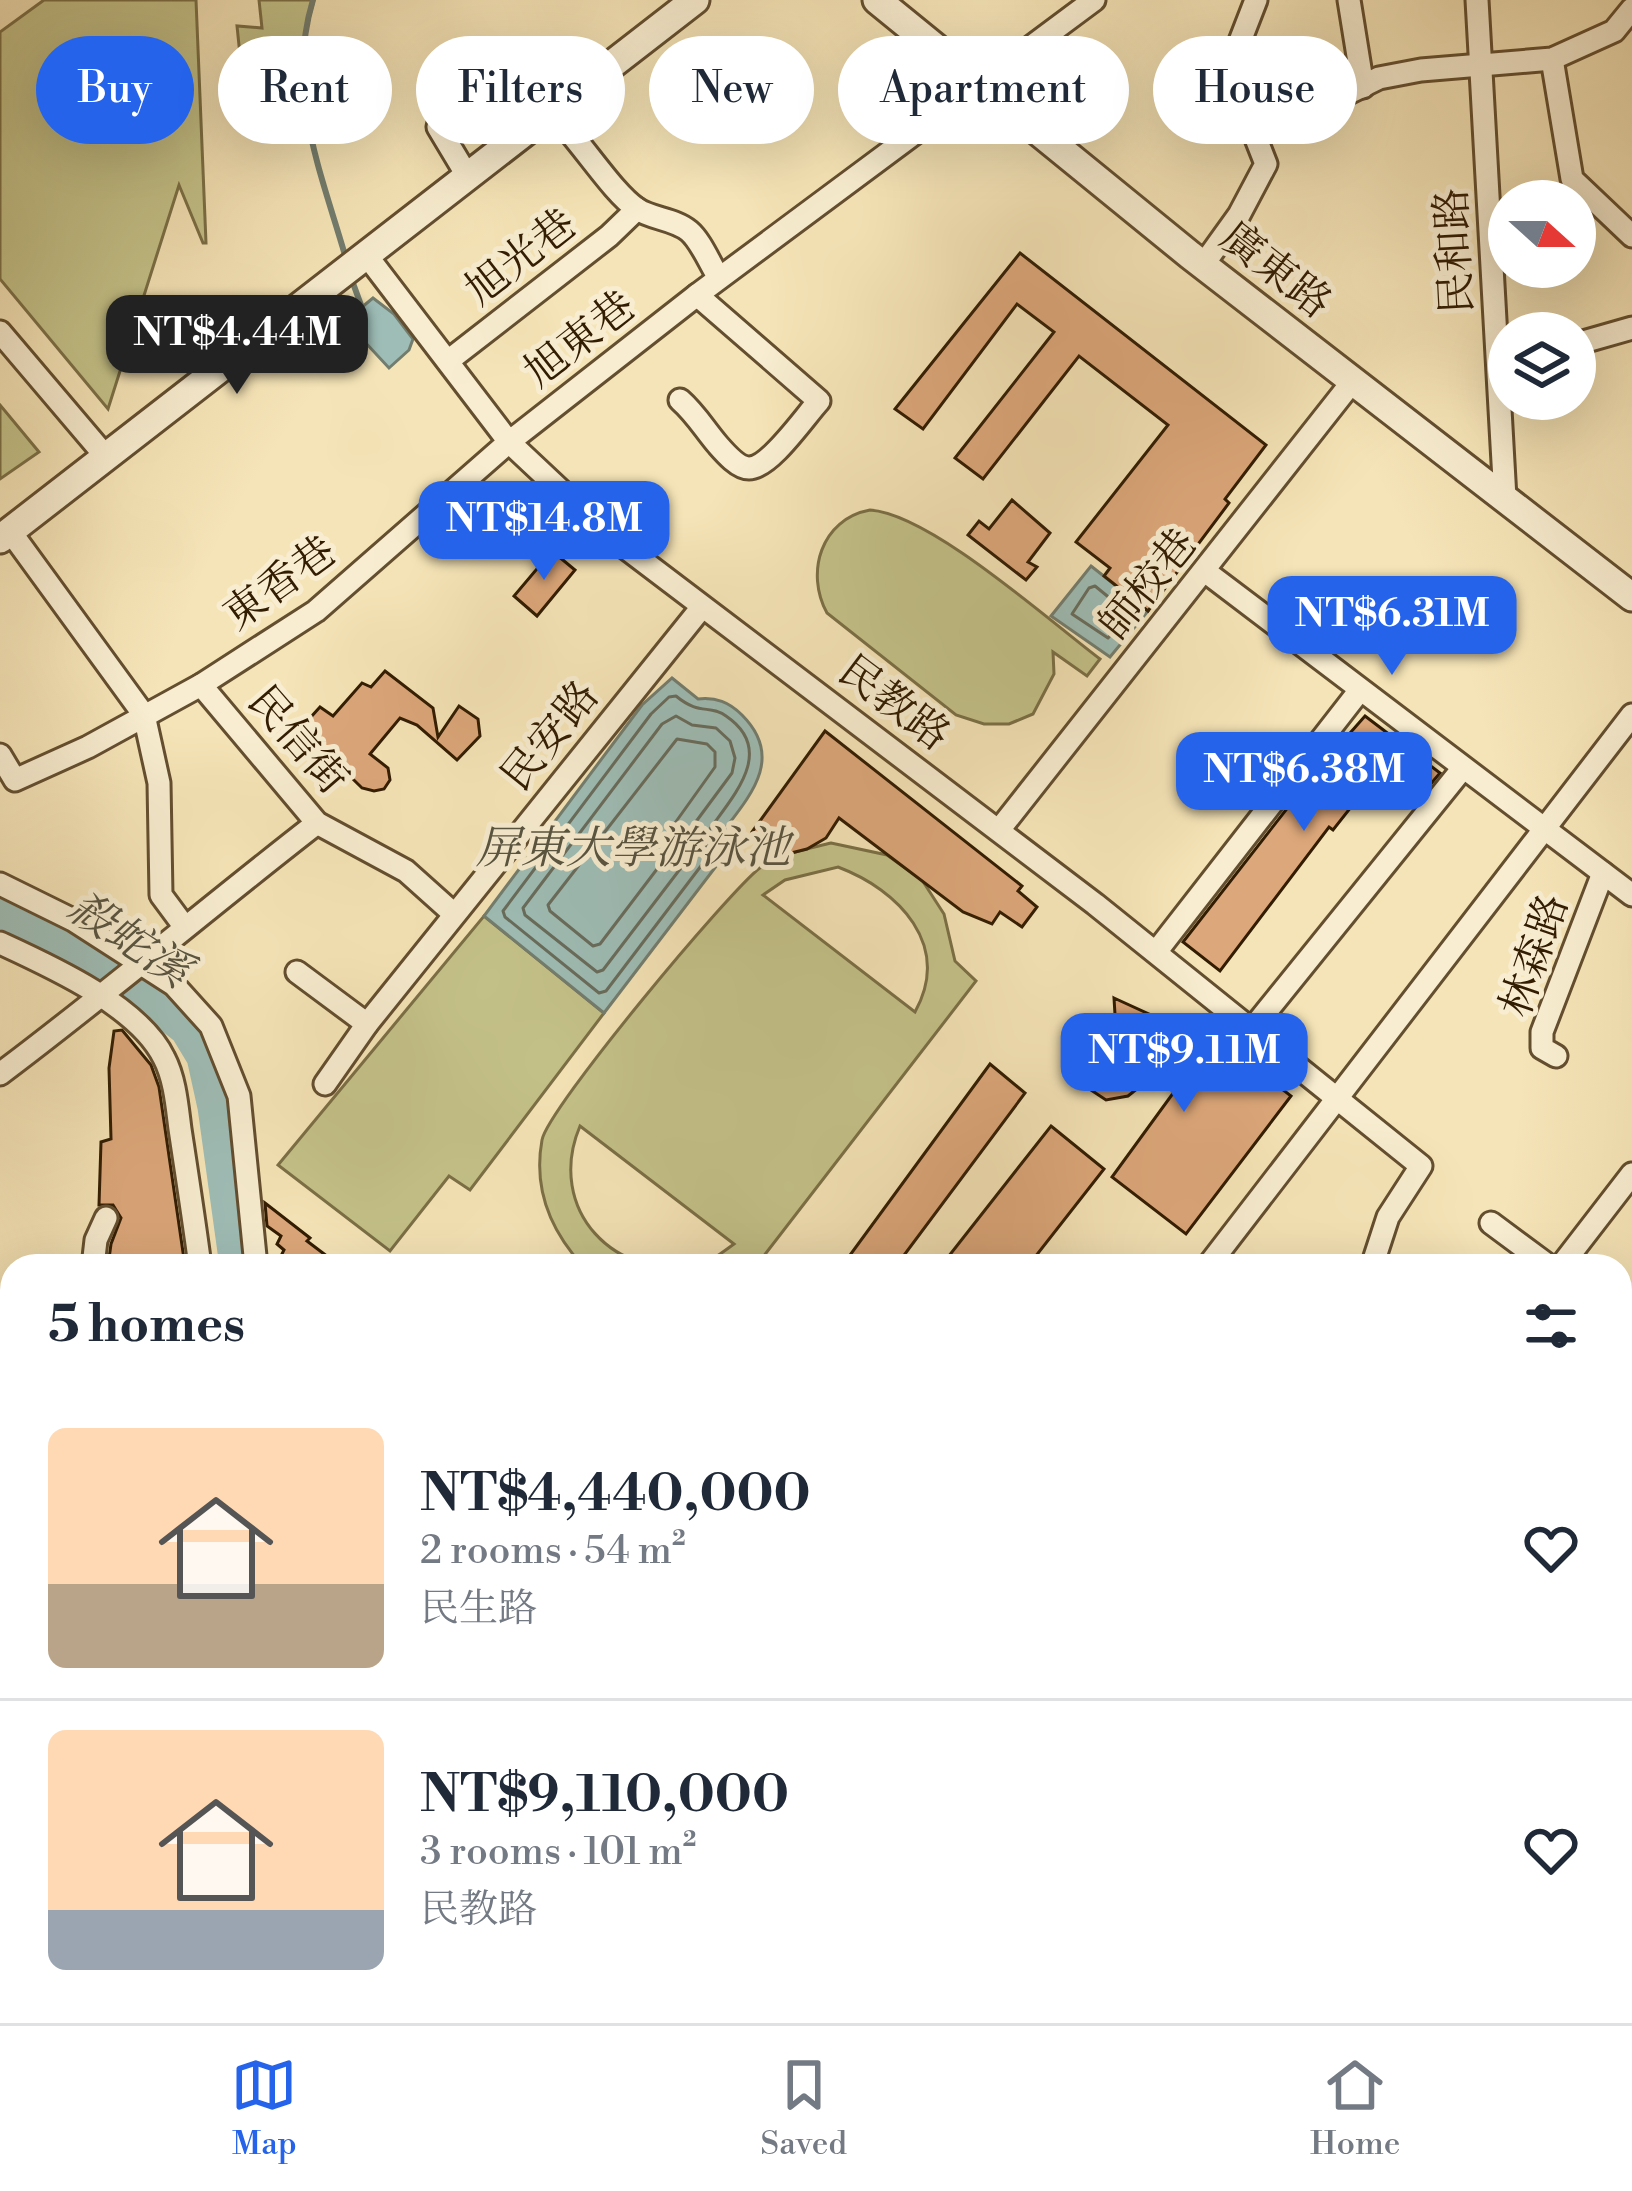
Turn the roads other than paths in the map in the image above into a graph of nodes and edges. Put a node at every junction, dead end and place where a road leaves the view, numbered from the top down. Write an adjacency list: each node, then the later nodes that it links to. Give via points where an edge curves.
1 (695, 0): 11 (street)
2 (877, 0): 8 (street, 廣東路)
3 (1094, 0): 9 (street, 旭東巷)
4 (1256, 0): 10 (street)
5 (1349, 0): 14 (street)
6 (1477, 0): 13 (street, 民和路)
7 (1632, 9): 12 (street, via 1614,31)
8 (921, 36)
9 (1046, 36)
10 (1242, 36)
11 (625, 55)
12 (1552, 59): 13 (street); 24 (street, via 1572,178)
13 (1482, 65): 14 (street, via 1421,70); 37 (street, 民和路)
14 (1363, 87): 15 (street)
15 (1357, 90)
16 (448, 144): 22 (street)
17 (511, 144): 22 (street)
18 (580, 144): 23 (street)
19 (901, 144): 27 (street, 旭東巷)
20 (1054, 144): 26 (street, 廣東路)
21 (1259, 144): 26 (street, via 1266,164)
22 (468, 178): 25 (street)
23 (637, 209): 27 (street, via 688,230); 32 (street, 旭光巷)
24 (1632, 236)
25 (367, 256): 32 (street, 民教路); 36 (street)
26 (1203, 265): 33 (street, 廣東路)
27 (719, 278): 28 (street, 旭東巷)
28 (697, 295): 34 (street, 旭東巷, via 819,400 752,468 722,449); 35 (street, 旭東巷)
29 (1632, 328): 31 (street)
30 (0, 332): 36 (street)
31 (1596, 338)
32 (448, 361): 35 (street, 民教路)
33 (1352, 382): 37 (street, 廣東路); 39 (street, 師校巷)
34 (680, 400)
35 (509, 442): 41 (street, 民教路, via 606,533); 42 (street, 東香巷, via 316,610)
36 (107, 458): 38 (street)
37 (1504, 498): 40 (street, 廣東路)
38 (5, 535): 44 (street)
39 (1206, 572): 43 (street); 51 (street, 師校巷)
40 (1632, 597)
41 (703, 607): 51 (street, 民教路); 55 (street, 民安路)
42 (201, 685): 44 (street, 民信街); 49 (street, 民信街)
43 (1360, 690): 47 (street); 58 (street)
44 (144, 715): 48 (street, 民信街); 56 (street, via 159,783 161,895)
45 (1632, 715): 50 (street, 林森路)
46 (0, 755): 48 (street)
47 (1463, 768): 50 (street); 63 (street)
48 (7, 784)
49 (317, 823): 55 (street, 民信街, via 406,872); 56 (street)
50 (1544, 828): 52 (street); 67 (street, 林森路)
51 (999, 830): 58 (street, 民教路)
52 (1604, 873): 54 (street); 64 (street, 林森路, via 1542,1032 1542,1048)
53 (0, 884): 59 (street)
54 (1632, 895)
55 (454, 914): 62 (street, 民安路)
56 (184, 926): 59 (street)
57 (0, 943): 61 (street)
58 (1156, 952): 63 (street, 民教路)
59 (142, 964): 61 (street); 73 (street, via 211,1026 239,1096)
60 (297, 972): 62 (street)
61 (102, 998): 65 (street); 72 (street, via 164,1058)
62 (367, 1024): 66 (street, 民安路)
63 (1253, 1028): 67 (street, 民教路)
64 (1556, 1057)
65 (0, 1074)
66 (325, 1084)
67 (1340, 1098): 74 (street, 林森路); 75 (street, 民教路, via 1421,1166 1388,1217)
68 (1632, 1174): 77 (street)
69 (106, 1218): 71 (street)
70 (1491, 1222): 76 (street)
71 (94, 1254)
72 (198, 1254)
73 (255, 1254)
74 (1217, 1254)
75 (1376, 1254)
76 (1533, 1254)
77 (1570, 1254)

